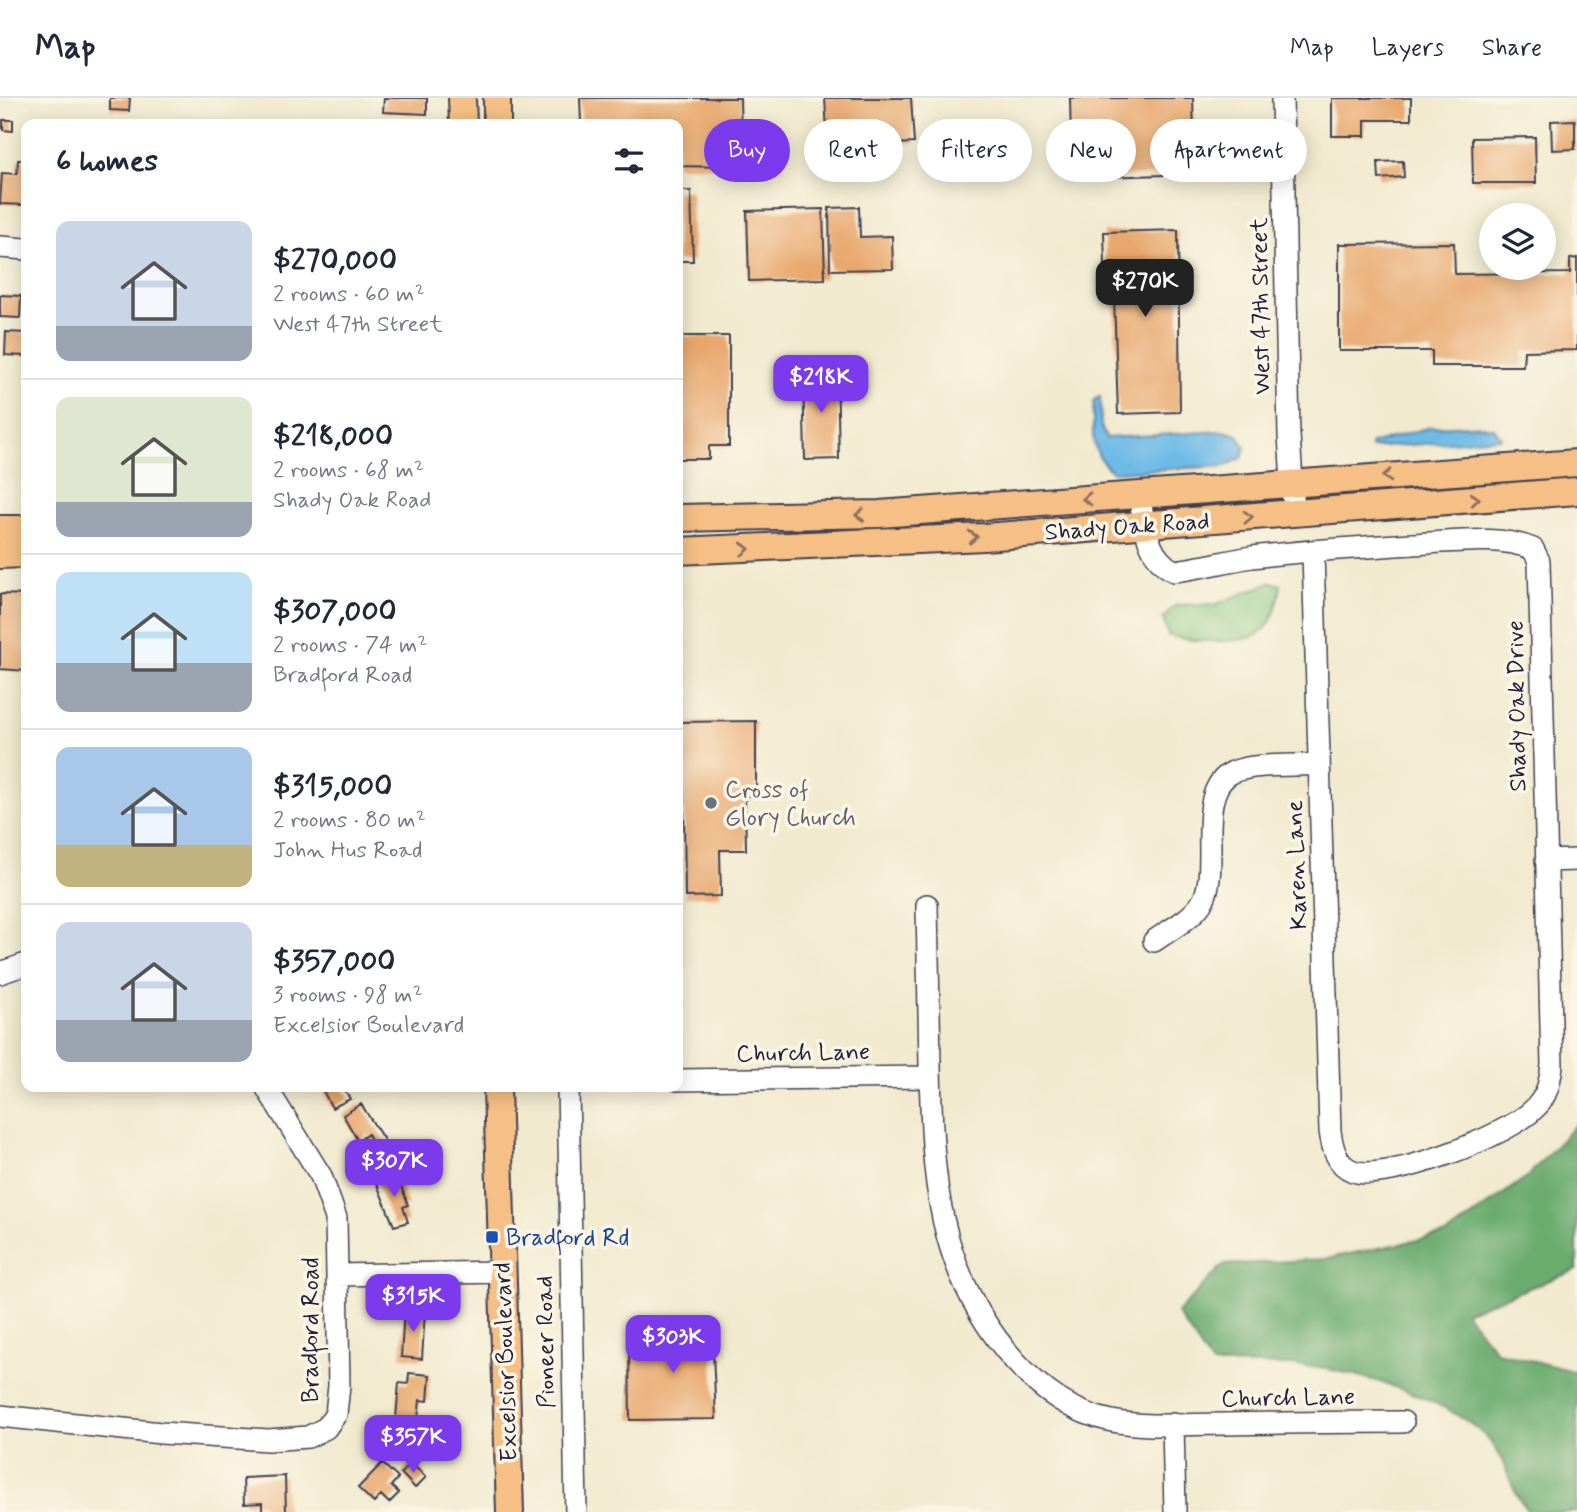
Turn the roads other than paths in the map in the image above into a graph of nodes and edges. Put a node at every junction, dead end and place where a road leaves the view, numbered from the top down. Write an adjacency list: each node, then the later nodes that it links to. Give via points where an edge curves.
1 (462, 98): 4 (main road)
2 (496, 98): 5 (main road)
3 (1282, 98): 9 (street, West 47th Street)
4 (463, 119)
5 (497, 119)
6 (0, 247): 7 (street)
7 (21, 249)
8 (1577, 463): 9 (main road, Shady Oak Road, one-way to 9)
9 (1292, 483): 11 (main road, Shady Oak Road); 13 (street, West 47th Street)
10 (1577, 491): 13 (main road, Shady Oak Road, one-way to 10)
11 (1139, 495): 14 (main road, Shady Oak Road, one-way to 14, via 879,514); 16 (street, Shady Oak Drive)
12 (683, 504): 14 (main road, via 702,504)
13 (1294, 513): 16 (main road, Shady Oak Road, one-way to 13)
14 (740, 517): 15 (main road, Shady Oak Road)
15 (683, 518)
16 (1146, 524): 19 (main road, Shady Oak Road, one-way to 16, via 984,537); 20 (street, Shady Oak Drive, via 1158,561 1174,571)
17 (0, 529): 18 (main road)
18 (21, 529)
19 (683, 551)
20 (1313, 552): 23 (street, Karen Lane); 25 (street, Shady Oak Drive, via 1476,541 1533,550 1539,561)
21 (21, 554): 22 (main road)
22 (0, 555)
23 (1319, 764): 27 (street, via 1245,769 1220,781 1213,796 1208,886 1202,903); 35 (street, Karen Lane, via 1330,1131 1332,1148)
24 (1577, 860): 25 (street)
25 (1546, 861): 35 (street, Shady Oak Drive, via 1549,1087 1535,1109 1512,1125 1450,1154 1377,1172)
26 (927, 905): 30 (street, Church Lane)
27 (1154, 941)
28 (21, 966): 29 (street)
29 (0, 973)
30 (930, 1077): 31 (street, Church Lane); 40 (street, Church Lane, via 934,1182 942,1224 975,1306 999,1343 1053,1397 1081,1412 1142,1425)
31 (683, 1080)
32 (269, 1092): 37 (street, Bradford Road, via 321,1176 336,1219)
33 (497, 1092): 36 (main road, Excelsior Boulevard)
34 (568, 1092): 42 (street, Pioneer Road)
35 (1350, 1170)
36 (502, 1272): 37 (street); 41 (main road, Excelsior Boulevard)
37 (337, 1275): 38 (street, Bradford Road, via 336,1414 326,1428 309,1437 268,1440 161,1433)
38 (0, 1416)
39 (1403, 1422): 40 (street, Church Lane)
40 (1173, 1424): 43 (street)
41 (510, 1512)
42 (576, 1512)
43 (1175, 1512)

